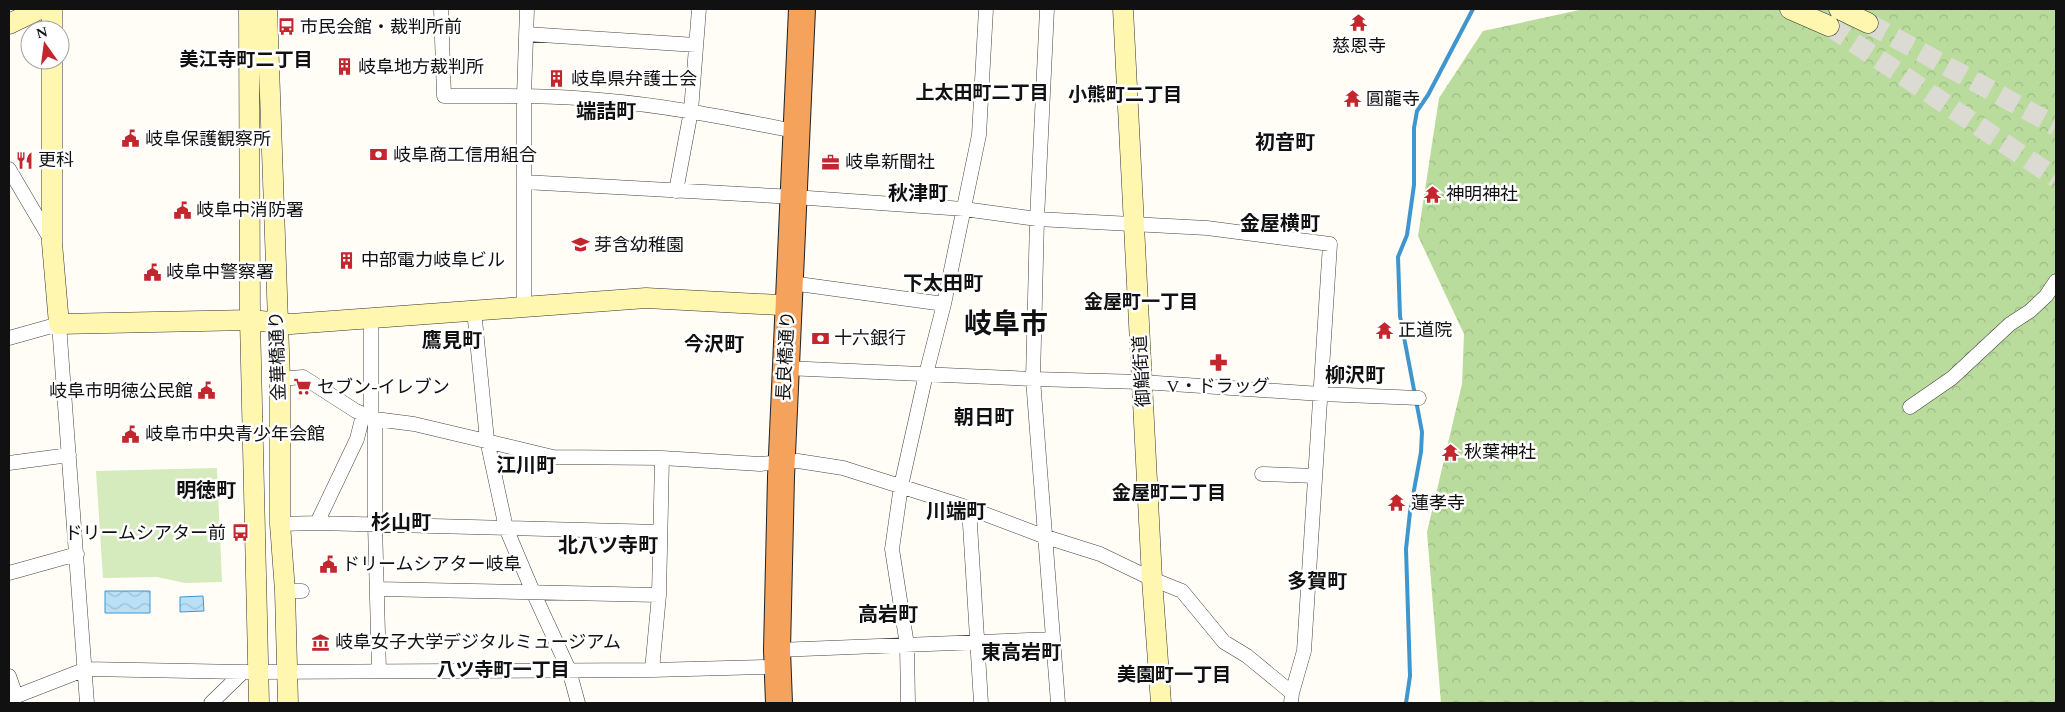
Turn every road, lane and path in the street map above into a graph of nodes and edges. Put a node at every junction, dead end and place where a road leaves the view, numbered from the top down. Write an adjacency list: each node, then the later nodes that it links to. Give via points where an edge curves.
1 (40, 9): 15 (street)
2 (249, 9): 36 (street, 金華橋通り)
3 (267, 9): 38 (street, 金華橋通り)
4 (442, 9): 19 (street, via 444,96)
5 (527, 9): 16 (street)
6 (699, 9): 17 (street)
7 (789, 9): 21 (highway, 長良橋通り)
8 (802, 9): 25 (highway, 長良橋通り)
9 (986, 9): 26 (street, via 979,135)
10 (1048, 9): 27 (street)
11 (1124, 9): 28 (street, 御鮨街道)
12 (1790, 9): 13 (street)
13 (1834, 17): 14 (street)
14 (1868, 23)
15 (9, 24)
16 (526, 34): 17 (street); 19 (street)
17 (696, 45): 20 (street)
18 (52, 70): 29 (street)
19 (524, 95): 20 (street); 23 (street)
20 (690, 111): 21 (street); 24 (street)
21 (784, 129): 25 (highway, 長良橋通り)
22 (9, 169): 29 (street)
23 (524, 182): 24 (street); 33 (street)
24 (676, 191): 25 (street)
25 (787, 197): 26 (street); 31 (highway, 長良橋通り)
26 (964, 209): 27 (street); 32 (street)
27 (1037, 219): 28 (street); 43 (street)
28 (1134, 225): 44 (street, 御鮨街道); 45 (street, via 1206,228 1330,244)
29 (52, 243): 37 (street)
30 (2056, 281): 47 (street, via 2030,311 2010,324 1952,378)
31 (784, 294): 32 (street); 33 (street, via 646,298); 40 (highway, 長良橋通り); 53 (highway, 長良橋通り)
32 (944, 304): 41 (street)
33 (524, 307): 34 (street)
34 (474, 310): 35 (street); 49 (street)
35 (371, 318): 38 (street); 48 (street)
36 (250, 320): 37 (street); 38 (street); 78 (street, 金華橋通り)
37 (59, 324): 39 (street); 50 (street)
38 (277, 324): 42 (street, 金華橋通り)
39 (9, 338)
40 (785, 368): 41 (street); 53 (highway, 長良橋通り)
41 (926, 374): 43 (street); 56 (street)
42 (280, 379): 48 (street, via 303,377); 59 (street, 金華橋通り)
43 (1033, 379): 44 (street); 63 (street)
44 (1142, 382): 45 (street); 66 (street, 御鮨街道)
45 (1321, 394): 46 (street); 55 (street)
46 (1419, 398)
47 (1910, 407)
48 (370, 417): 49 (street); 58 (street); 60 (street)
49 (487, 440): 51 (street, via 553,457); 61 (street)
50 (69, 455): 52 (street); 64 (street)
51 (662, 458): 53 (street); 62 (street)
52 (9, 463)
53 (777, 464): 56 (street, via 798,461 843,468); 73 (highway, 長良橋通り)
54 (1262, 474): 55 (street)
55 (1315, 476): 82 (street, via 1304,651)
56 (901, 486): 57 (street); 72 (street, via 892,549)
57 (969, 508): 63 (street); 71 (street)
58 (317, 523): 59 (street); 60 (street)
59 (280, 524): 75 (street, 金華橋通り, via 294,591)
60 (374, 524): 61 (street); 67 (street)
61 (506, 528): 62 (street); 68 (street)
62 (660, 532): 69 (street)
63 (1044, 536): 66 (street, via 1100,554); 70 (street)
64 (77, 554): 65 (street); 74 (street)
65 (9, 573)
66 (1152, 579): 82 (street, via 1182,591 1224,642 1247,656); 93 (street, 御鮨街道)
67 (377, 589): 68 (street); 79 (street)
68 (532, 592): 69 (street); 76 (street)
69 (659, 595): 77 (street)
70 (1053, 638): 71 (street); 92 (street)
71 (978, 642): 72 (street); 91 (street)
72 (907, 645): 73 (street); 90 (street)
73 (772, 659): 77 (street); 88 (highway, 長良橋通り); 89 (highway, 長良橋通り)
74 (86, 669): 78 (street); 81 (street); 83 (street)
75 (287, 670): 78 (street); 79 (street); 86 (street, 金華橋通り)
76 (569, 670): 77 (street); 79 (street); 87 (street)
77 (652, 670)
78 (251, 671): 84 (street); 85 (street, 金華橋通り)
79 (379, 671)
80 (9, 676): 81 (street)
81 (12, 698)
82 (1292, 698)
83 (87, 703)
84 (211, 703)
85 (260, 703)
86 (288, 703)
87 (578, 703)
88 (769, 703)
89 (779, 703)
90 (908, 703)
91 (981, 703)
92 (1058, 703)
93 (1161, 703)

